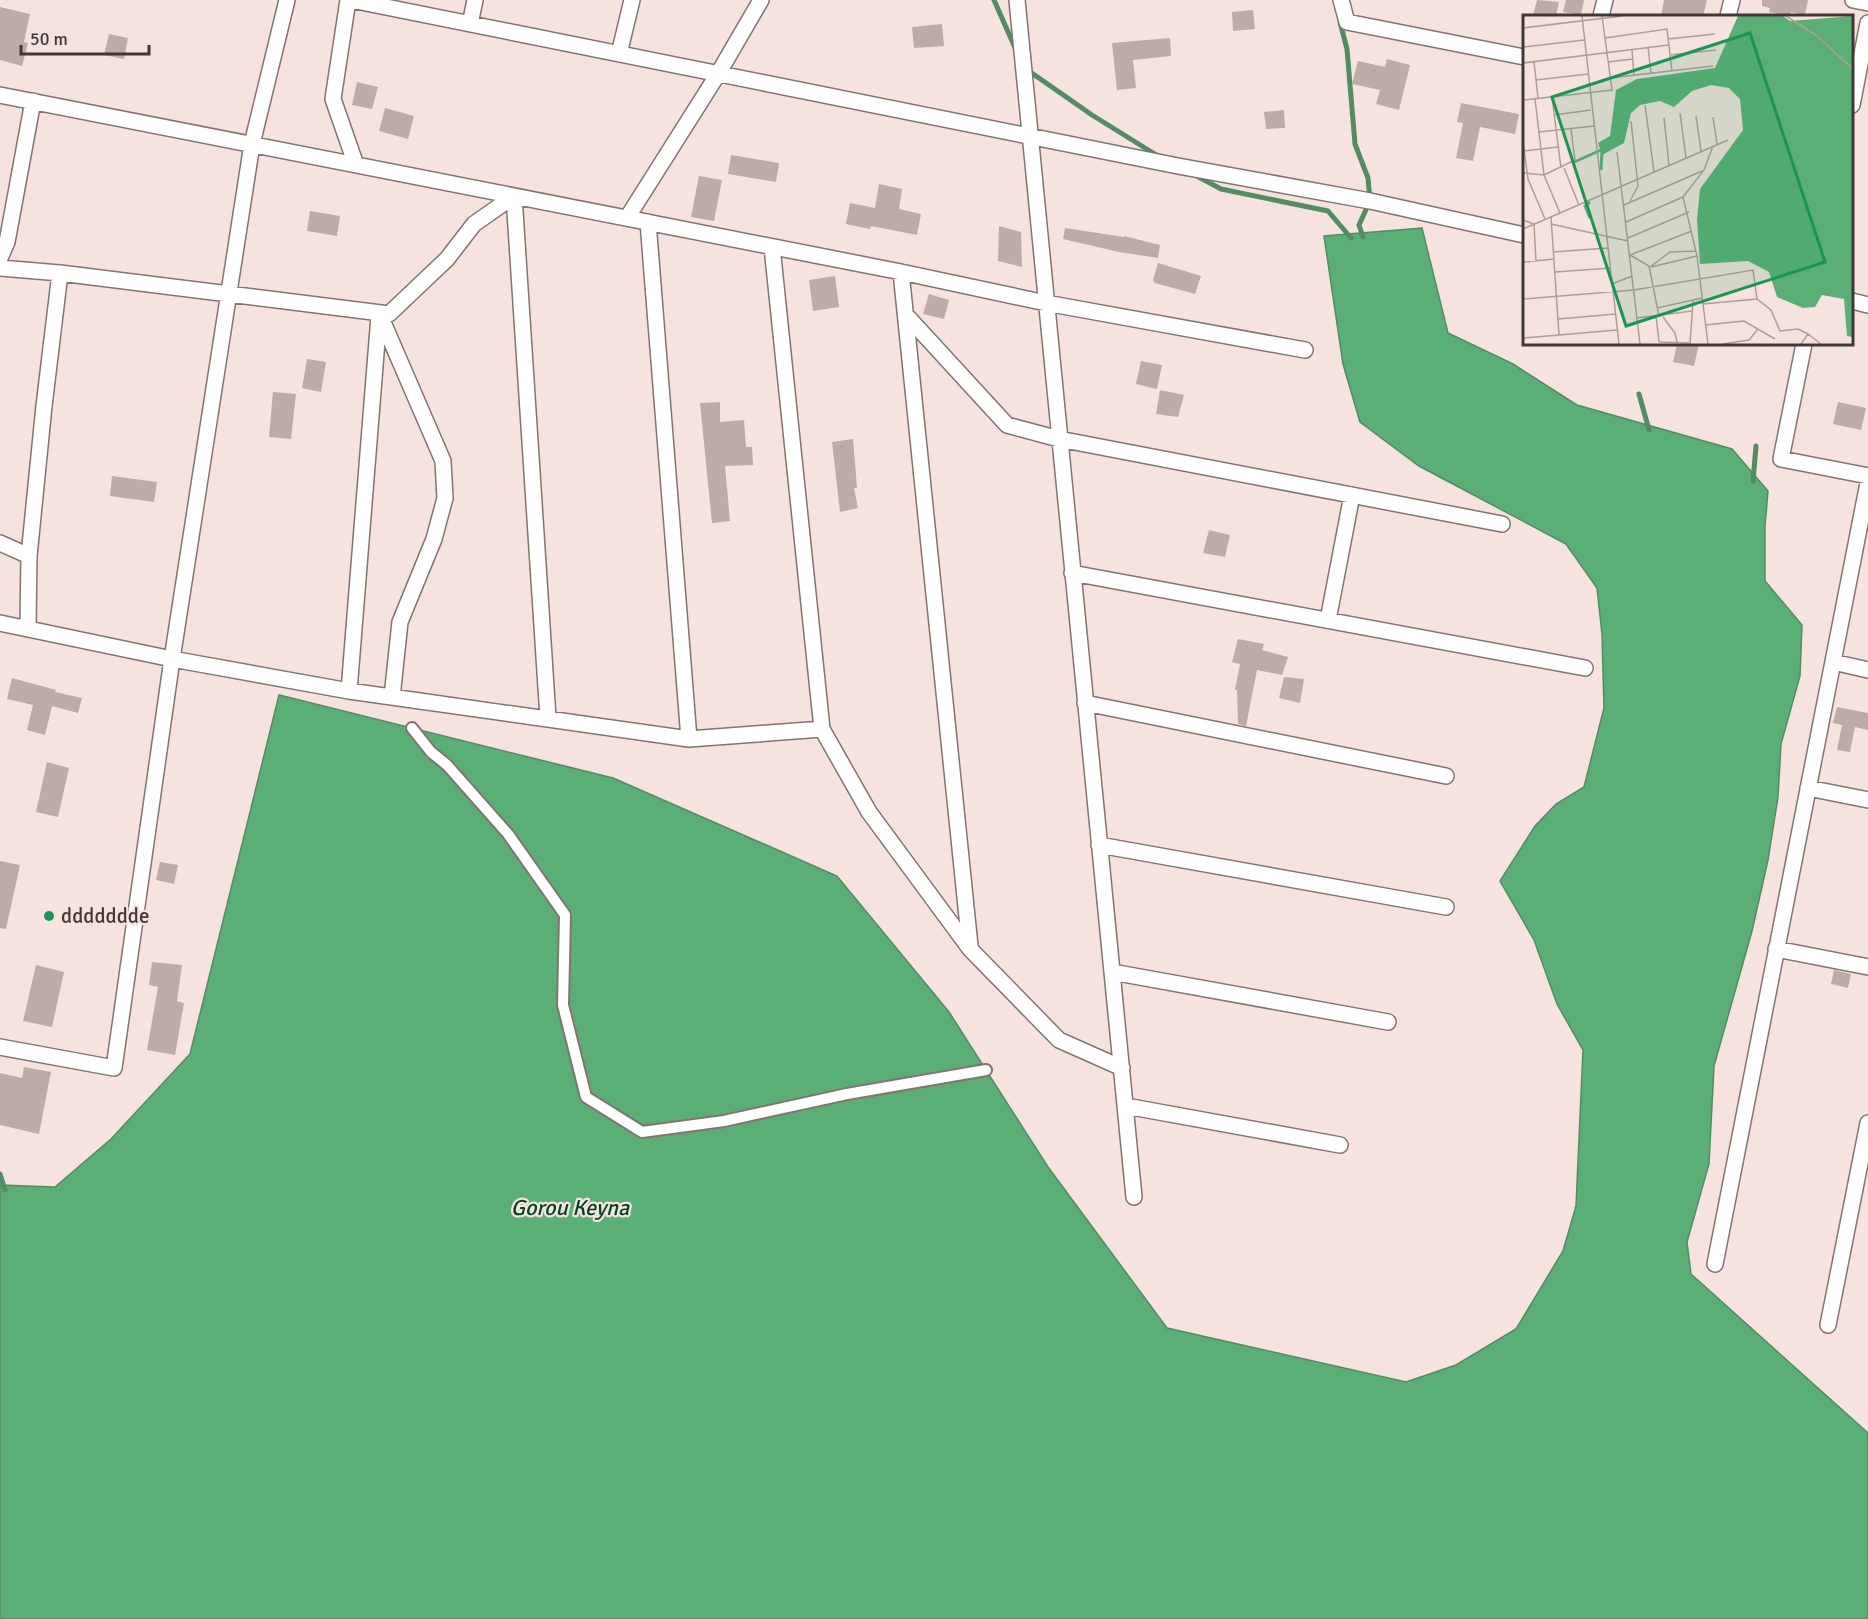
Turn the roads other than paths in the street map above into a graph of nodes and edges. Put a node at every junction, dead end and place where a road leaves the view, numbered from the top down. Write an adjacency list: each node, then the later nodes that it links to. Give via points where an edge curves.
1 (286, 0): 23 (street)
2 (349, 0): 15 (street); 24 (street, via 333,99)
3 (475, 0): 15 (street)
4 (632, 0): 16 (street)
5 (760, 0): 18 (street)
6 (1017, 0): 22 (street)
7 (1341, 0): 17 (street, via 1347,21)
8 (1605, 0): 12 (street)
9 (1732, 0): 13 (street)
10 (1853, 0): 11 (street)
11 (1868, 3)
12 (1601, 15)
13 (1728, 15)
14 (1868, 23): 20 (street)
15 (470, 24): 16 (street)
16 (619, 54): 18 (street)
17 (1523, 57)
18 (718, 74): 22 (street); 26 (street)
19 (0, 95): 21 (street)
20 (1853, 95)
21 (33, 101): 23 (street); 29 (street)
22 (1029, 135): 28 (street); 37 (street)
23 (252, 144): 24 (street); 35 (street)
24 (357, 165): 25 (street)
25 (514, 196): 26 (street); 39 (street, via 474,224 447,259 389,314); 61 (street)
26 (627, 218): 27 (street)
27 (648, 222): 30 (street); 64 (street)
28 (1523, 235)
29 (3, 241): 31 (street)
30 (772, 247): 33 (street); 63 (street)
31 (0, 258)
32 (0, 268): 34 (street)
33 (901, 272): 37 (street); 40 (street)
34 (60, 273): 35 (street); 49 (street)
35 (229, 295): 39 (street); 54 (street)
36 (1853, 301): 38 (street)
37 (1046, 303): 42 (street); 43 (street)
38 (1868, 305)
39 (379, 313): 58 (street); 59 (street, via 443,461 445,498 434,539 400,622)
40 (906, 315): 43 (street, via 1007,425); 70 (street)
41 (1804, 345): 44 (street, via 1781,459)
42 (1305, 350)
43 (1059, 439): 46 (street); 50 (street)
44 (1868, 476)
45 (1868, 483): 55 (street)
46 (1353, 495): 47 (street); 51 (street)
47 (1502, 524)
48 (0, 543): 49 (street)
49 (29, 556): 53 (street)
50 (1072, 573): 51 (street); 60 (street)
51 (1328, 620): 56 (street)
52 (0, 622): 53 (street)
53 (28, 627): 54 (street)
54 (172, 659): 58 (street); 75 (street, via 114,1068)
55 (1833, 662): 57 (street); 66 (street)
56 (1585, 668)
57 (1868, 670)
58 (349, 691): 59 (street)
59 (392, 697): 61 (street)
60 (1085, 703): 65 (street); 68 (street)
61 (548, 718): 64 (street)
62 (412, 728): 77 (street, via 508,834 565,915 563,1005 586,1097 642,1132 724,1121 847,1094)
63 (822, 729): 64 (street); 70 (street, via 869,812)
64 (690, 739)
65 (1446, 776)
66 (1808, 788): 67 (street); 71 (street)
67 (1868, 800)
68 (1099, 845): 69 (street); 73 (street)
69 (1446, 907)
70 (970, 949): 76 (street, via 1059,1040)
71 (1776, 949): 72 (street); 82 (street)
72 (1868, 967)
73 (1112, 972): 74 (street); 76 (street)
74 (1388, 1022)
75 (0, 1047)
76 (1122, 1068): 78 (street)
77 (986, 1070)
78 (1126, 1106): 80 (street); 81 (street)
79 (1868, 1123): 83 (street)
80 (1340, 1145)
81 (1134, 1197)
82 (1715, 1264)
83 (1828, 1325)

